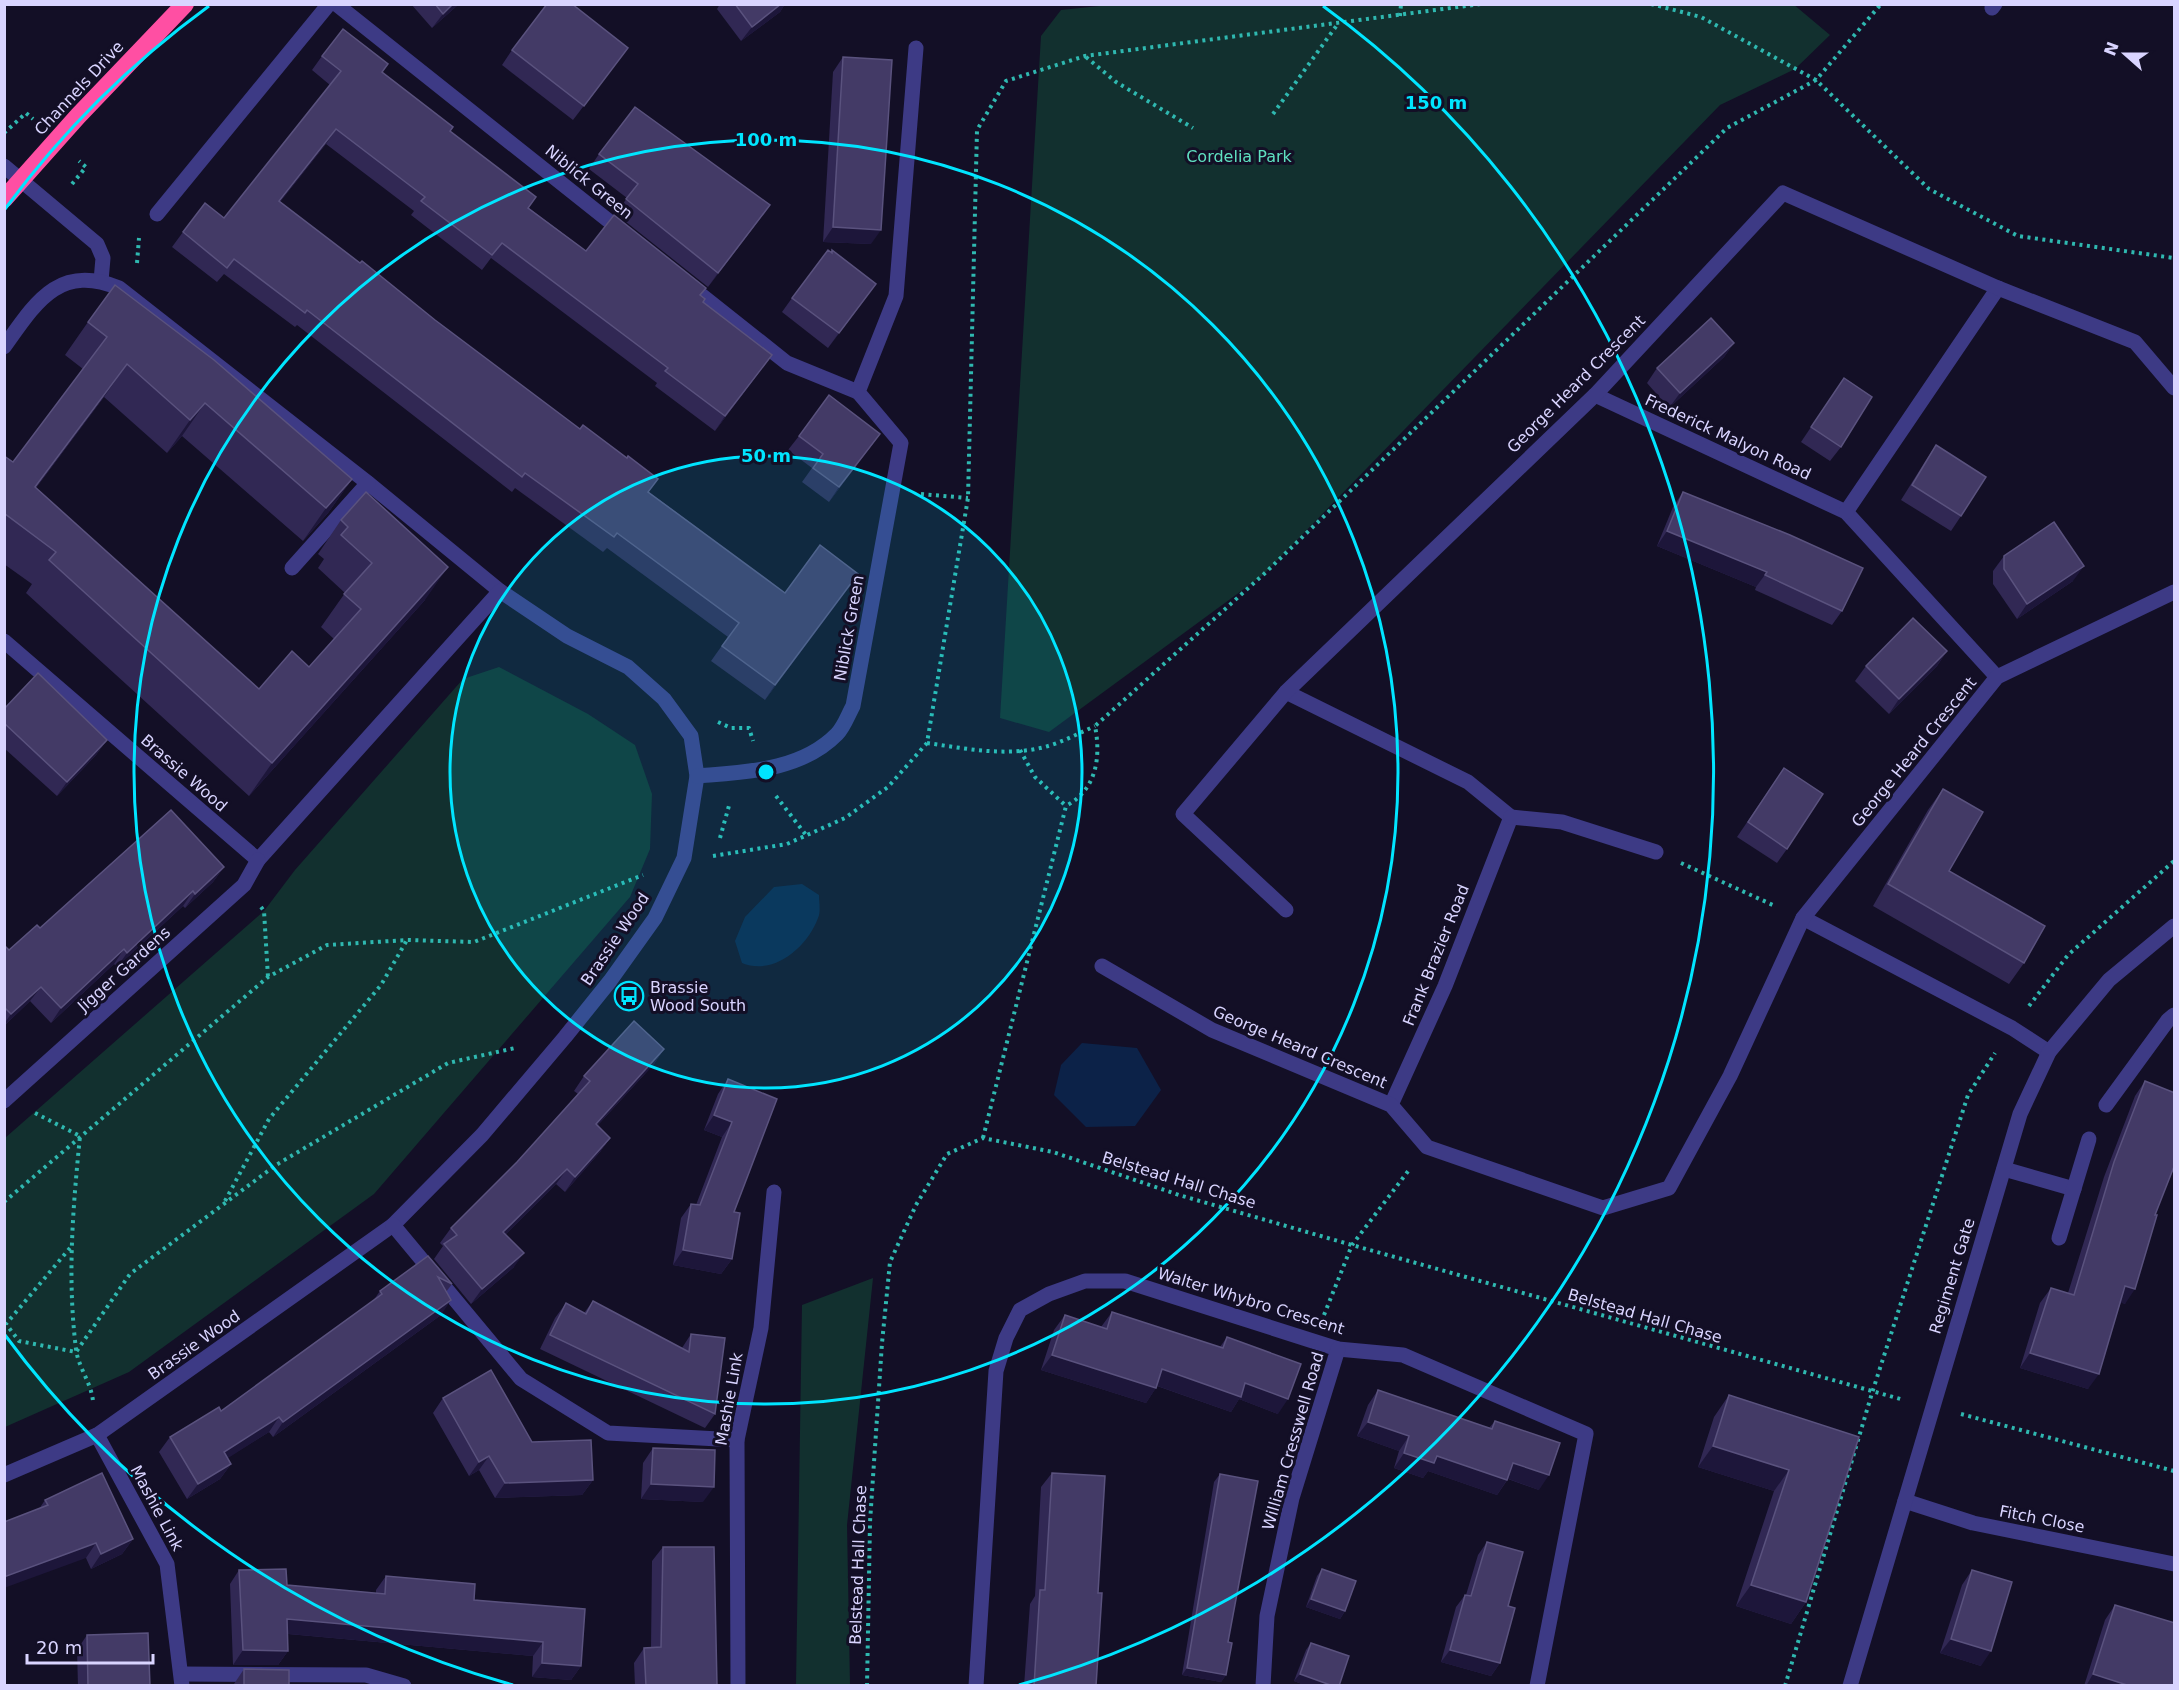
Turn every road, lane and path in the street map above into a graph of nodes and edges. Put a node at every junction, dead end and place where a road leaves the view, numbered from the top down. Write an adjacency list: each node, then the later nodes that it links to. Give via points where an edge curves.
1 (185, 4): 16 (highway, Channels Drive)
2 (329, 4): 21 (street)
3 (336, 4): 23 (street, Niblick Green)
4 (1401, 4): 8 (path)
5 (1481, 4): 8 (path)
6 (1651, 4): 12 (path, via 1701,17)
7 (1881, 4): 12 (path)
8 (1400, 16): 9 (path)
9 (1338, 24): 11 (path); 13 (path)
10 (916, 48): 31 (street, via 896,296)
11 (1085, 56): 14 (path, via 1116,82); 35 (path, via 1005,81 977,130)
12 (1816, 80): 24 (path, via 1929,189 2018,236); 43 (path, via 1727,128 1264,574)
13 (1272, 114)
14 (1193, 128)
15 (4, 133): 16 (path, via 27,113)
16 (56, 141): 18 (highway, Channels Drive); 19 (path, via 86,167)
17 (4, 166): 18 (street)
18 (20, 180): 20 (highway, Channels Drive); 26 (street, via 97,244 103,258)
19 (70, 188)
20 (4, 199)
21 (157, 214)
22 (140, 235): 28 (path, via 136,261 151,279)
23 (636, 243)
24 (2175, 258)
25 (674, 273): 31 (street, Niblick Green, via 787,363)
26 (101, 281): 28 (street, Brassie Wood); 29 (street, Brassie Wood, via 85,278 48,292)
27 (1998, 288): 30 (street, George Heard Crescent, via 2135,342); 32 (street, George Heard Crescent, via 1783,193); 36 (street)
28 (136, 299): 33 (street, Brassie Wood)
29 (4, 347)
30 (2175, 388)
31 (858, 392): 34 (street, Niblick Green, via 901,443)
32 (1595, 395): 36 (street, Frederick Malyon Road); 42 (street, George Heard Crescent)
33 (368, 483): 37 (street); 38 (street, Brassie Wood)
34 (892, 491): 35 (path); 46 (street, Niblick Green, via 860,676 853,706 839,733 809,757 750,771)
35 (968, 498): 44 (path)
36 (1846, 512): 41 (street, Frederick Malyon Road)
37 (292, 568)
38 (500, 591): 46 (street, Brassie Wood, via 567,636 628,666 664,699 691,736); 53 (street)
39 (2175, 592): 41 (street, George Heard Crescent)
40 (4, 640): 53 (street, Brassie Wood)
41 (1997, 677): 57 (street, George Heard Crescent)
42 (1286, 692): 49 (street, via 1468,782); 56 (street, George Heard Crescent, via 1183,814)
43 (1095, 726): 45 (path, via 1055,744); 48 (path, via 1099,759 1085,790)
44 (927, 742): 45 (path, via 986,751); 50 (path, via 888,786 845,818)
45 (1020, 750): 48 (path, via 1035,777)
46 (697, 776): 52 (street, Brassie Wood)
47 (773, 792): 50 (path)
48 (1066, 806): 70 (path)
49 (1511, 817): 51 (street, via 1562,822); 67 (street, Frank Brazier Road, via 1445,986)
50 (806, 835): 52 (path, via 787,844)
51 (1656, 852): 57 (path)
52 (684, 858): 59 (path, via 474,942); 64 (street, Brassie Wood, via 655,918)
53 (258, 860): 55 (street, Jigger Gardens)
54 (2175, 861): 63 (path, via 2068,955)
55 (244, 885): 61 (path, via 264,911); 66 (street, Jigger Gardens)
56 (1286, 910)
57 (1803, 918): 63 (street); 72 (street, George Heard Crescent, via 1730,1076 1669,1188 1603,1209)
58 (2175, 926): 65 (street, Regiment Gate, via 2109,980)
59 (407, 939): 61 (path, via 327,945); 77 (path, via 381,985 269,1119)
60 (1102, 966): 67 (street, George Heard Crescent, via 1212,1030)
61 (268, 977): 69 (path)
62 (2175, 1015): 68 (street)
63 (2012, 1028): 65 (street); 85 (path, via 1968,1095)
64 (565, 1037): 77 (path, via 448,1063 276,1165); 78 (street, Brassie Wood, via 482,1135)
65 (2049, 1052): 73 (street, Regiment Gate, via 2020,1114)
66 (5, 1098): 69 (path)
67 (1390, 1105): 72 (street, George Heard Crescent)
68 (2106, 1105)
69 (80, 1136): 76 (path); 81 (path)
70 (983, 1138): 80 (path, Belstead Hall Chase, via 1053,1152 1179,1195); 96 (path, Belstead Hall Chase, via 947,1154 916,1205 890,1262 870,1511)
71 (2089, 1139): 74 (street)
72 (1427, 1147): 80 (path)
73 (2004, 1169): 74 (street); 86 (street, Regiment Gate)
74 (2074, 1189): 79 (street)
75 (774, 1192): 88 (street, Mashie Link, via 761,1328)
76 (4, 1202)
77 (223, 1204): 84 (path, via 130,1274)
78 (393, 1225): 87 (street, Brassie Wood); 88 (street, via 530,1385 608,1433)
79 (2059, 1238)
80 (1352, 1245): 82 (path); 85 (path, Belstead Hall Chase)
81 (70, 1248): 84 (path); 84 (path, via 6,1324 19,1341)
82 (1313, 1341): 83 (street, Walter Whybro Crescent); 97 (street, Walter Whybro Crescent, via 1125,1281 1085,1281 1050,1293 1020,1310 996,1371)
83 (1338, 1348): 98 (street, William Cresswell Road, via 1292,1498 1267,1616); 99 (street, Walter Whybro Crescent, via 1403,1355 1586,1434)
84 (76, 1352): 87 (path, via 92,1388)
85 (1872, 1393): 86 (path, Belstead Hall Chase); 100 (path)
86 (1931, 1406): 89 (path, Belstead Hall Chase); 91 (street, Regiment Gate)
87 (97, 1435): 90 (street, Brassie Wood); 93 (street, Mashie Link, via 167,1564)
88 (737, 1440): 95 (street, Mashie Link)
89 (2175, 1471)
90 (4, 1475)
91 (1905, 1501): 92 (street, Fitch Close, via 1973,1523); 101 (street, Regiment Gate)
92 (2175, 1564)
93 (182, 1680): 94 (street, Mashie Link, via 366,1675)
94 (404, 1686)
95 (738, 1686)
96 (867, 1686)
97 (976, 1686)
98 (1263, 1686)
99 (1537, 1686)
100 (1785, 1686)
101 (1850, 1686)

